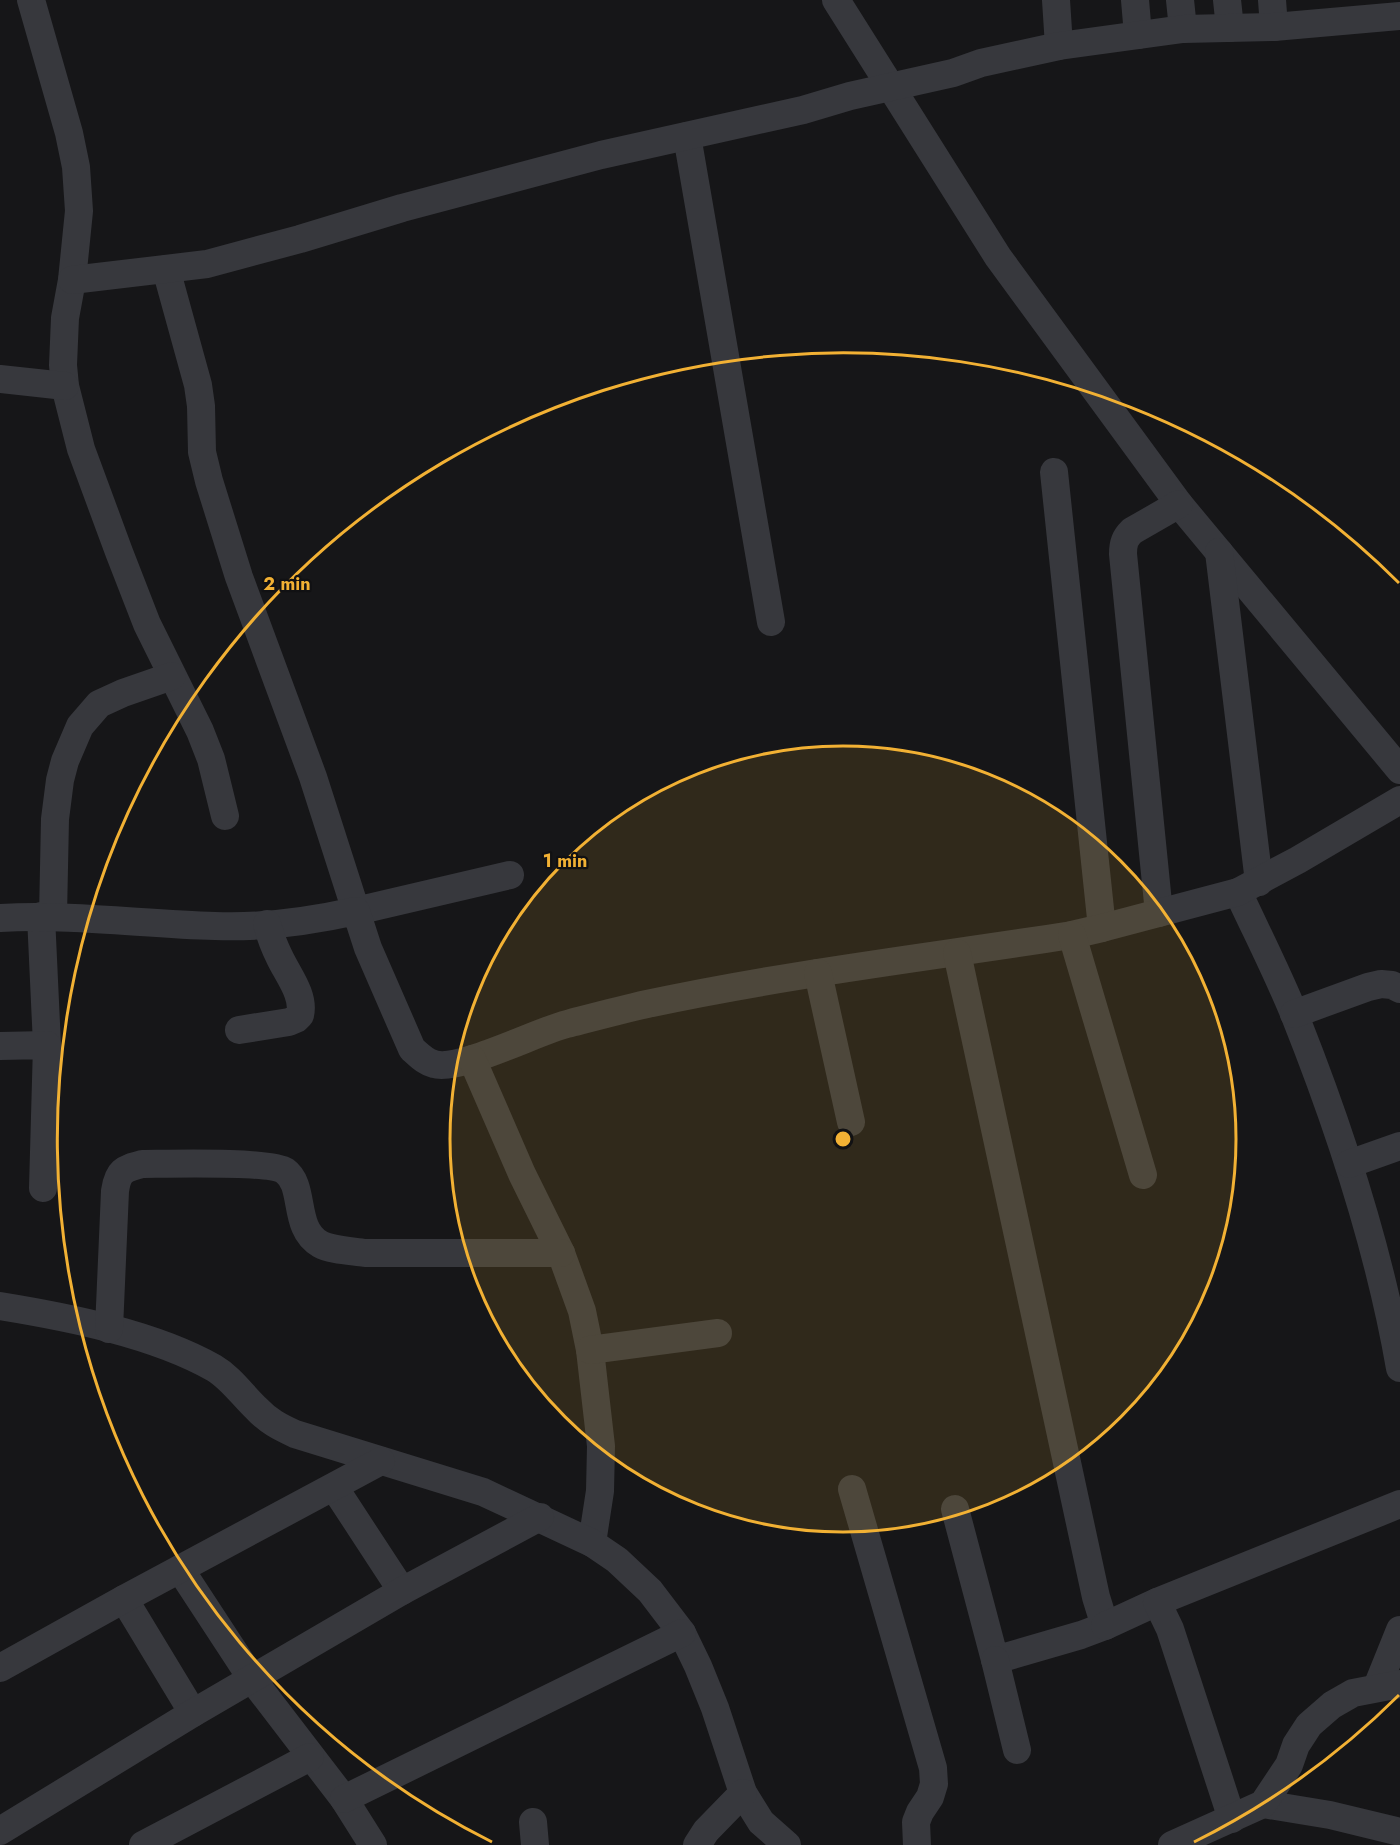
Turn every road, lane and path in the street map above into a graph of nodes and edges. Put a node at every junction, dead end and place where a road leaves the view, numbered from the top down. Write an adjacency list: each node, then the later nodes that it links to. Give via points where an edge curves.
1 (31, 0): 17 (street, via 76,167 79,211)
2 (836, 0): 14 (street)
3 (1056, 0): 13 (street)
4 (1135, 0): 12 (street)
5 (1180, 0): 11 (street)
6 (1227, 0): 10 (street)
7 (1315, 11): 8 (street); 9 (street)
8 (1369, 11)
9 (1273, 14): 10 (street)
10 (1230, 28): 11 (street)
11 (1183, 29): 12 (street)
12 (1138, 35): 13 (street)
13 (1059, 46): 14 (street)
14 (890, 86): 15 (street); 21 (street, via 998,257)
15 (687, 136): 16 (street, via 402,208 245,255); 23 (street)
16 (166, 268): 17 (street); 30 (street, via 198,385 202,452 209,481)
17 (72, 280): 19 (street, via 65,318)
18 (0, 379): 19 (street)
19 (65, 386): 24 (street, via 81,449 119,552)
20 (1054, 472): 35 (street)
21 (1179, 504): 22 (street); 31 (street, via 1132,531 1124,542 1123,554)
22 (1219, 552): 25 (street); 29 (street)
23 (771, 622)
24 (172, 676): 27 (street, via 200,731); 32 (street, via 99,704 80,726 60,780)
25 (1400, 770)
26 (1400, 800): 29 (street)
27 (225, 816)
28 (510, 875): 30 (street)
29 (1248, 887): 31 (street); 40 (street)
30 (356, 911): 34 (street, via 318,920); 44 (street, via 412,1049 436,1065)
31 (1160, 913): 35 (street)
32 (47, 916): 33 (street); 34 (street, via 217,926); 43 (street)
33 (0, 918)
34 (267, 924): 41 (street, via 292,980 300,1015 289,1022)
35 (1102, 928): 36 (street)
36 (1072, 934): 37 (street); 48 (street)
37 (957, 953): 38 (street); 68 (street)
38 (818, 973): 44 (street, via 635,1007 554,1027); 45 (street)
39 (1400, 989): 40 (street, via 1381,984 1368,987)
40 (1294, 1014): 47 (street)
41 (239, 1030)
42 (0, 1046): 43 (street)
43 (47, 1046): 49 (street)
44 (471, 1059): 50 (street)
45 (851, 1122)
46 (1400, 1146): 47 (street)
47 (1349, 1164): 53 (street)
48 (1143, 1175)
49 (43, 1188)
50 (561, 1253): 52 (street, via 365,1253 338,1249 319,1244 307,1231 292,1177 282,1169 142,1164 122,1171 117,1181); 55 (street, via 582,1311)
51 (0, 1306): 52 (street)
52 (109, 1329): 57 (street, via 156,1343 216,1369 272,1423)
53 (1397, 1332): 56 (street)
54 (717, 1333): 55 (street)
55 (590, 1350): 63 (street, via 601,1446 600,1491)
56 (1400, 1368)
57 (381, 1461): 58 (street); 62 (street, via 483,1492)
58 (334, 1487): 64 (street); 65 (street)
59 (852, 1488): 88 (street, via 933,1768 930,1797 916,1822)
60 (1400, 1504): 67 (street)
61 (955, 1509): 71 (street)
62 (540, 1517): 63 (street); 65 (street)
63 (592, 1543): 70 (street, via 650,1591)
64 (180, 1569): 66 (street); 73 (street)
65 (402, 1591): 73 (street)
66 (124, 1599): 72 (street); 75 (street)
67 (1157, 1602): 68 (street); 81 (street, via 1170,1629)
68 (1105, 1626): 71 (street)
69 (1400, 1630): 74 (street)
70 (682, 1633): 78 (street, via 715,1708); 79 (street)
71 (995, 1660): 76 (street)
72 (0, 1668)
73 (252, 1679): 75 (street); 77 (street)
74 (1389, 1686): 80 (street, via 1353,1693 1310,1725)
75 (193, 1713): 82 (street)
76 (1017, 1750)
77 (310, 1757): 79 (street); 84 (street)
78 (743, 1793): 86 (street); 87 (street, via 761,1822)
79 (344, 1799): 85 (street)
80 (1263, 1804): 81 (street); 83 (street)
81 (1232, 1819): 89 (street)
82 (0, 1831)
83 (1400, 1832)
84 (143, 1845)
85 (373, 1845)
86 (696, 1845)
87 (787, 1845)
88 (917, 1845)
89 (1172, 1845)

